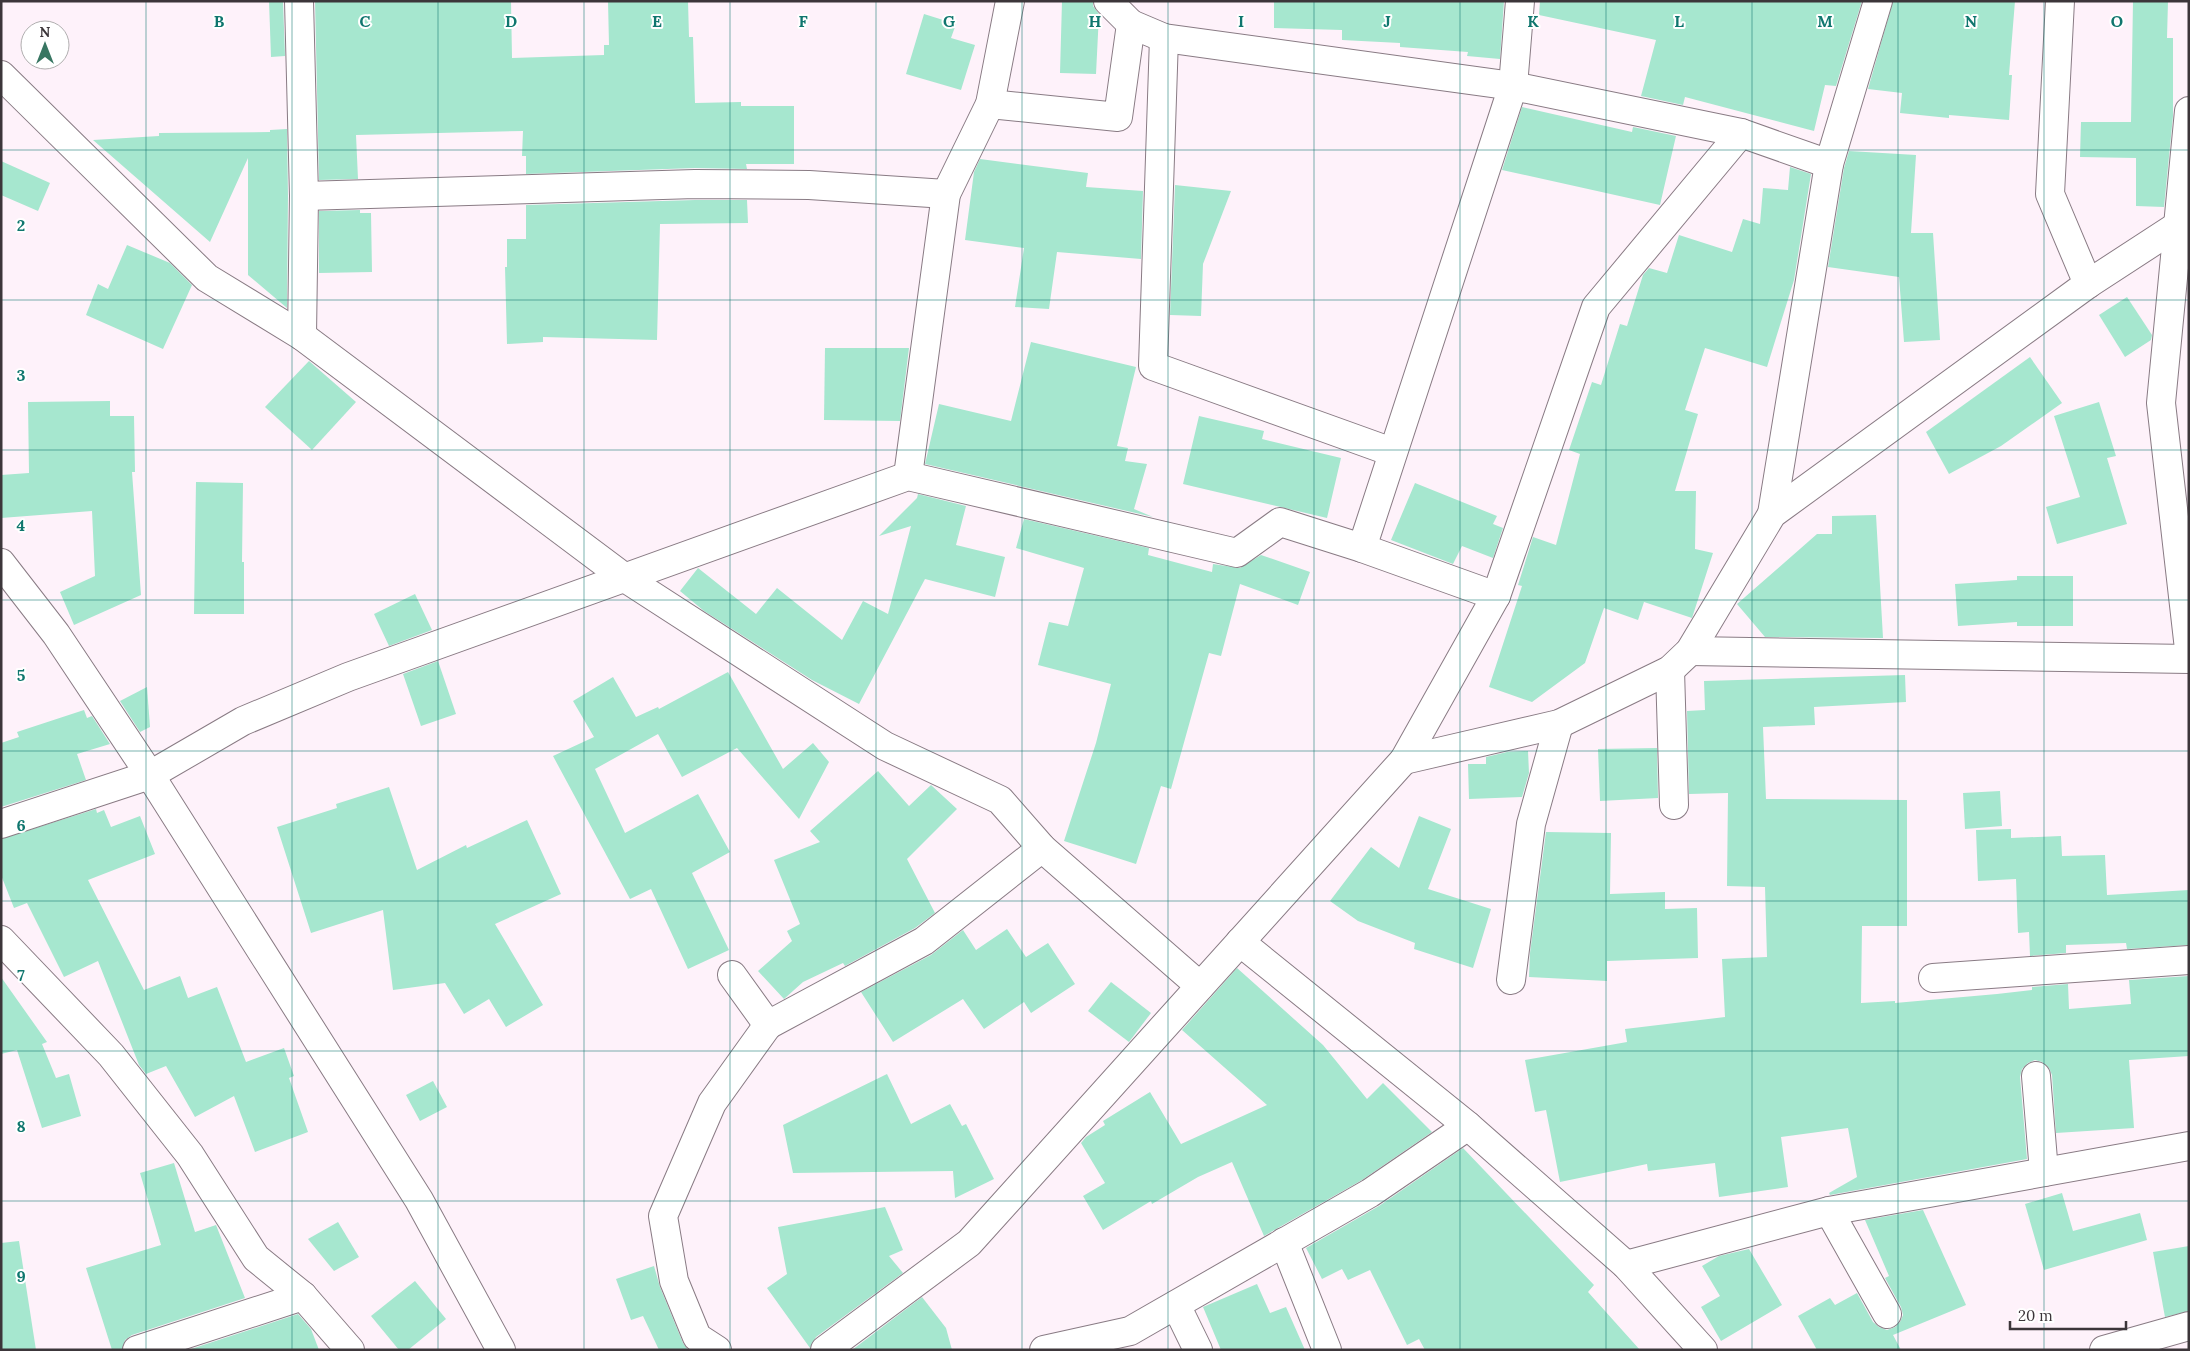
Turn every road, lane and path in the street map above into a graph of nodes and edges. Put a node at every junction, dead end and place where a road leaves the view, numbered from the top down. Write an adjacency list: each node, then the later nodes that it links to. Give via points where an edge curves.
1 (299, 1): 16 (street)
2 (1010, 1): 11 (street)
3 (1108, 1): 7 (street)
4 (1520, 1): 10 (street)
5 (1878, 1): 14 (street)
6 (2060, 1): 18 (street, via 2050,194)
7 (1131, 24): 8 (street); 11 (street, via 1118,117)
8 (1164, 38): 10 (street); 20 (street, via 1153,366)
9 (1, 74): 19 (street, via 207,278)
10 (1513, 86): 13 (street); 20 (street)
11 (990, 104): 15 (street)
12 (2189, 111): 17 (street)
13 (1741, 133): 14 (street); 26 (street, via 1596,307)
14 (1829, 164): 22 (street)
15 (946, 194): 16 (street, via 810,185 695,184); 21 (street)
16 (304, 196): 19 (street)
17 (2183, 224): 18 (street); 27 (street, via 2162,404)
18 (2088, 284): 22 (street)
19 (302, 336): 25 (street)
20 (1392, 452): 23 (street)
21 (908, 476): 23 (street, via 1237,553 1280,522); 25 (street)
22 (1772, 514): 28 (street)
23 (1362, 548): 26 (street)
24 (1, 563): 33 (street, via 56,634)
25 (625, 578): 33 (street, via 348,677 243,721); 36 (street, via 885,746 1000,800)
26 (1496, 596): 32 (street)
27 (2189, 649)
28 (1690, 651): 29 (street); 30 (street)
29 (2189, 659)
30 (1670, 670): 31 (street); 34 (street)
31 (1559, 724): 32 (street); 42 (street, via 1531,824)
32 (1404, 760): 38 (street)
33 (150, 775): 35 (street); 58 (street, via 419,1200)
34 (1674, 805)
35 (1, 824)
36 (1042, 848): 43 (street); 44 (street, via 924,941)
37 (1, 940): 52 (street, via 111,1055 190,1155 256,1258)
38 (1240, 942): 43 (street); 46 (street)
39 (2189, 960): 41 (street)
40 (732, 975): 44 (street)
41 (1933, 978)
42 (1511, 980)
43 (1200, 986): 60 (street, via 969,1243)
44 (768, 1025): 59 (street, via 712,1103 662,1216 674,1281 697,1337)
45 (2036, 1076): 48 (street)
46 (1468, 1126): 50 (street, via 1370,1193); 51 (street)
47 (2189, 1146): 48 (street)
48 (2044, 1172): 49 (street)
49 (1828, 1211): 51 (street); 54 (street)
50 (1284, 1242): 53 (street); 63 (street)
51 (1626, 1265): 64 (street)
52 (303, 1296): 56 (street); 57 (street)
53 (1176, 1305): 61 (street, via 1130,1331); 62 (street)
54 (1886, 1314)
55 (2189, 1326): 65 (street)
56 (136, 1350)
57 (350, 1350)
58 (501, 1350)
59 (717, 1350)
60 (825, 1350)
61 (1044, 1350)
62 (1198, 1350)
63 (1327, 1350)
64 (1703, 1350)
65 (2104, 1350)

